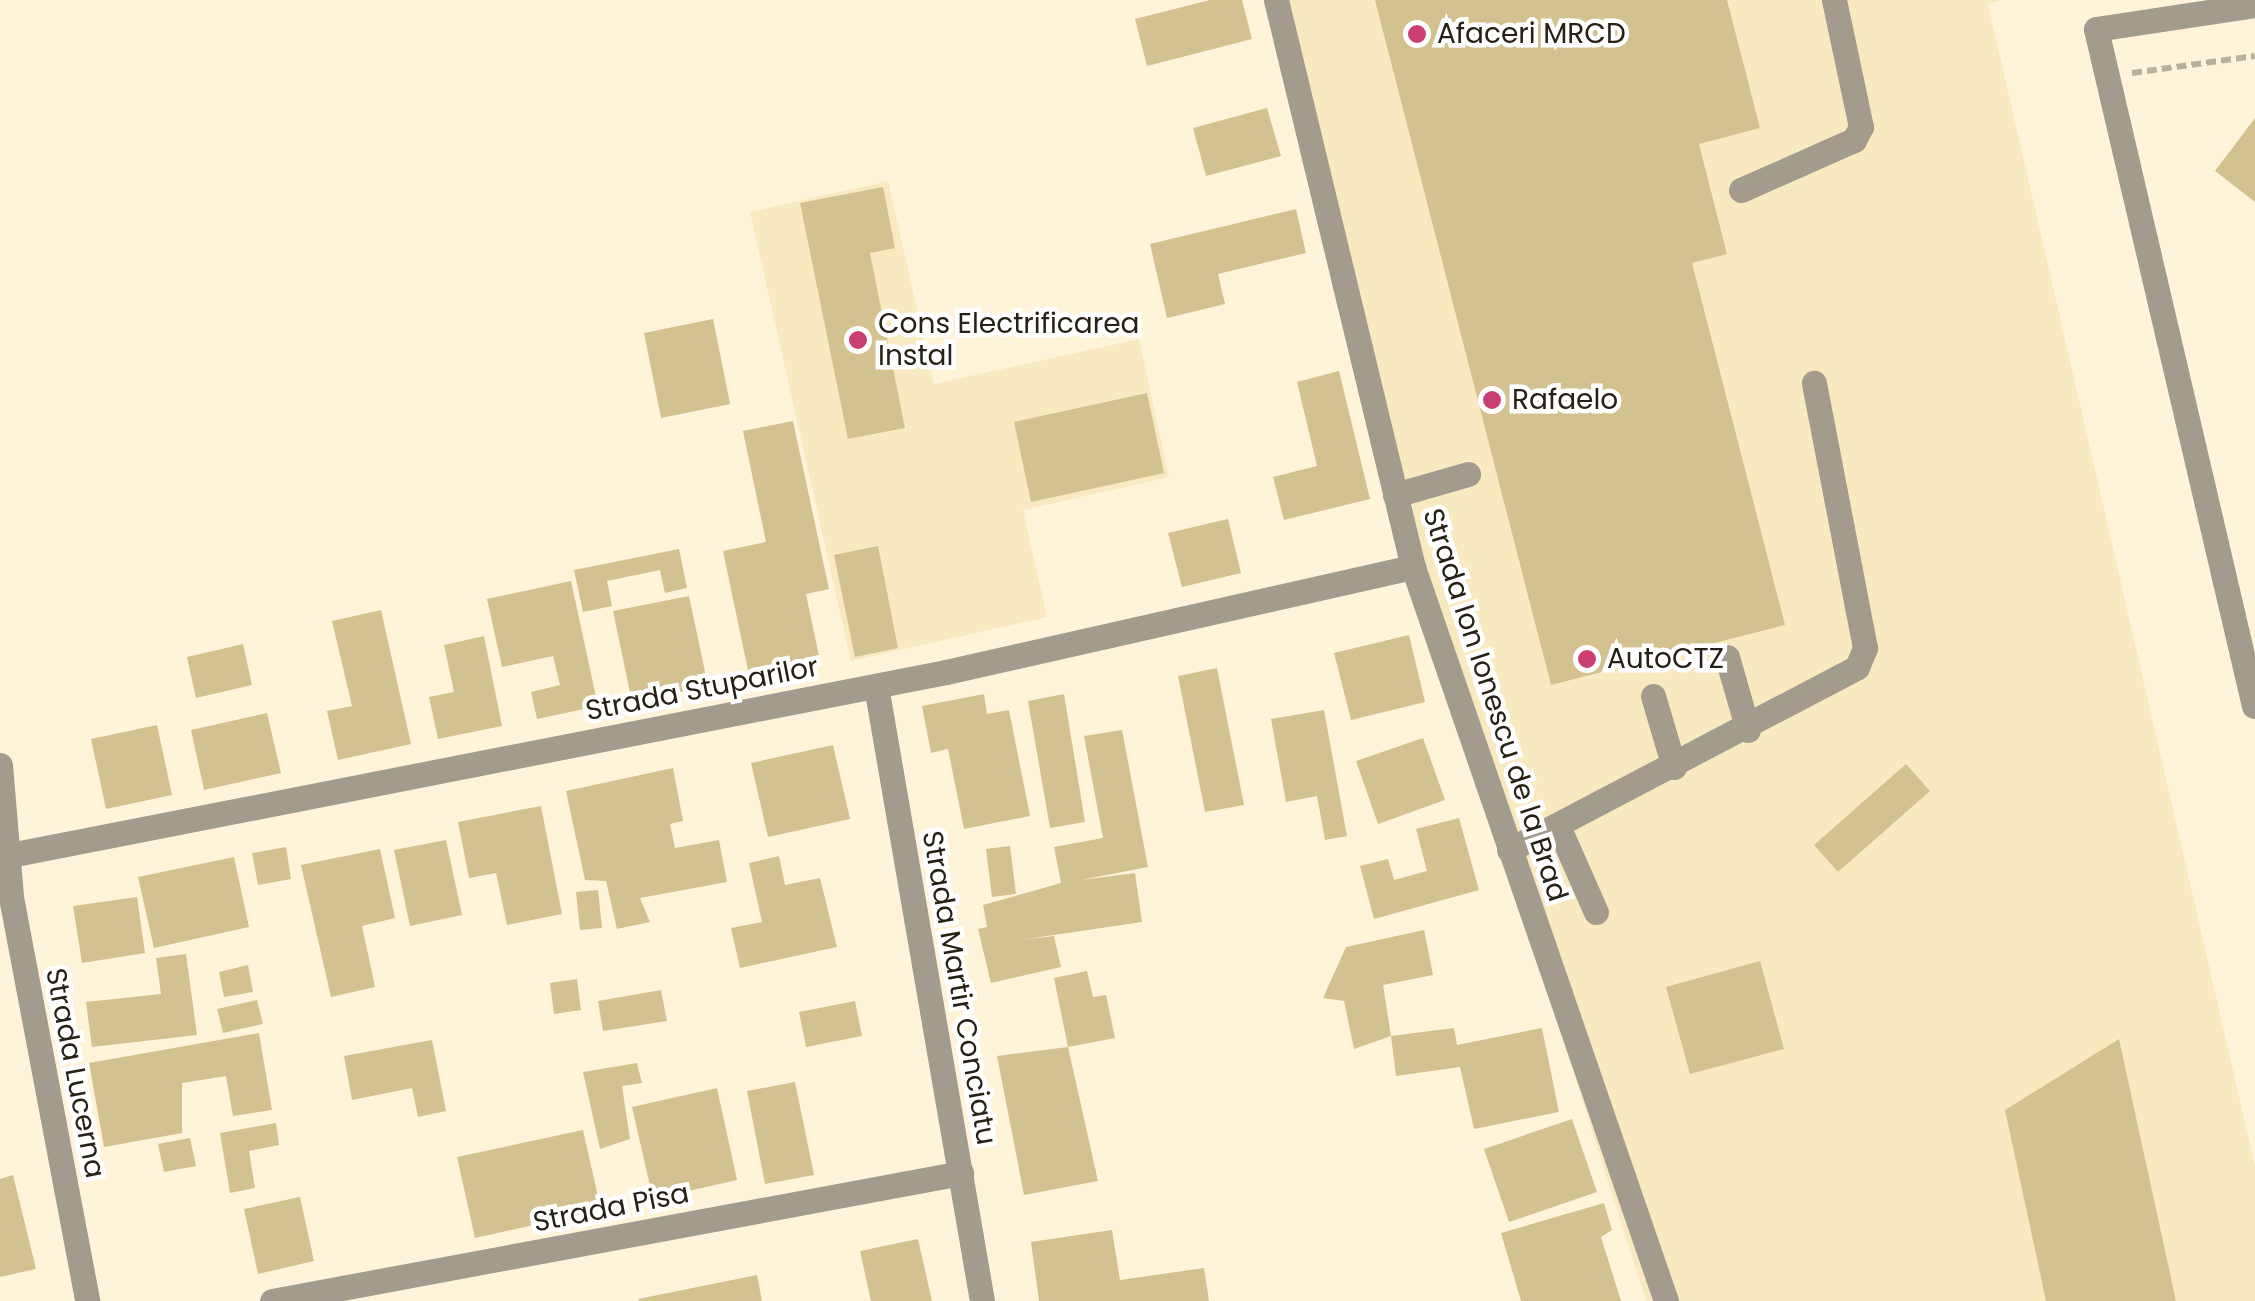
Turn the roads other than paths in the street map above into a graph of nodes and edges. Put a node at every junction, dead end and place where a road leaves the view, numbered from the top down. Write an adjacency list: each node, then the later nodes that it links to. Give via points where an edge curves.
1 (1276, 0): 7 (street, Strada Ion Ionescu de la Brad)
2 (1834, 0): 4 (street, via 1859,116 1854,140)
3 (2255, 5): 12 (street, via 2096,30)
4 (1742, 190)
5 (1814, 383): 13 (street, via 1865,648 1838,684)
6 (1468, 474): 7 (street)
7 (1396, 494): 8 (street, Strada Ion Ionescu de la Brad)
8 (1413, 568): 10 (street, Strada Stuparilor); 17 (street, Strada Ion Ionescu de la Brad)
9 (1727, 657): 13 (street)
10 (876, 686): 18 (street, Strada Stuparilor); 20 (street, Strada Martir Conciatu)
11 (1653, 696): 15 (street)
12 (2254, 706)
13 (1748, 730): 15 (street)
14 (0, 765): 18 (street, Strada Lucerna)
15 (1674, 767): 16 (street)
16 (1558, 826): 17 (street); 19 (street)
17 (1509, 850): 24 (street, Strada Ion Ionescu de la Brad)
18 (5, 856): 21 (street, Strada Lucerna)
19 (1596, 912)
20 (961, 1173): 22 (street, Strada Pisa); 23 (street, Strada Martir Conciatu)
21 (88, 1301)
22 (272, 1301)
23 (982, 1301)
24 (1666, 1301)

